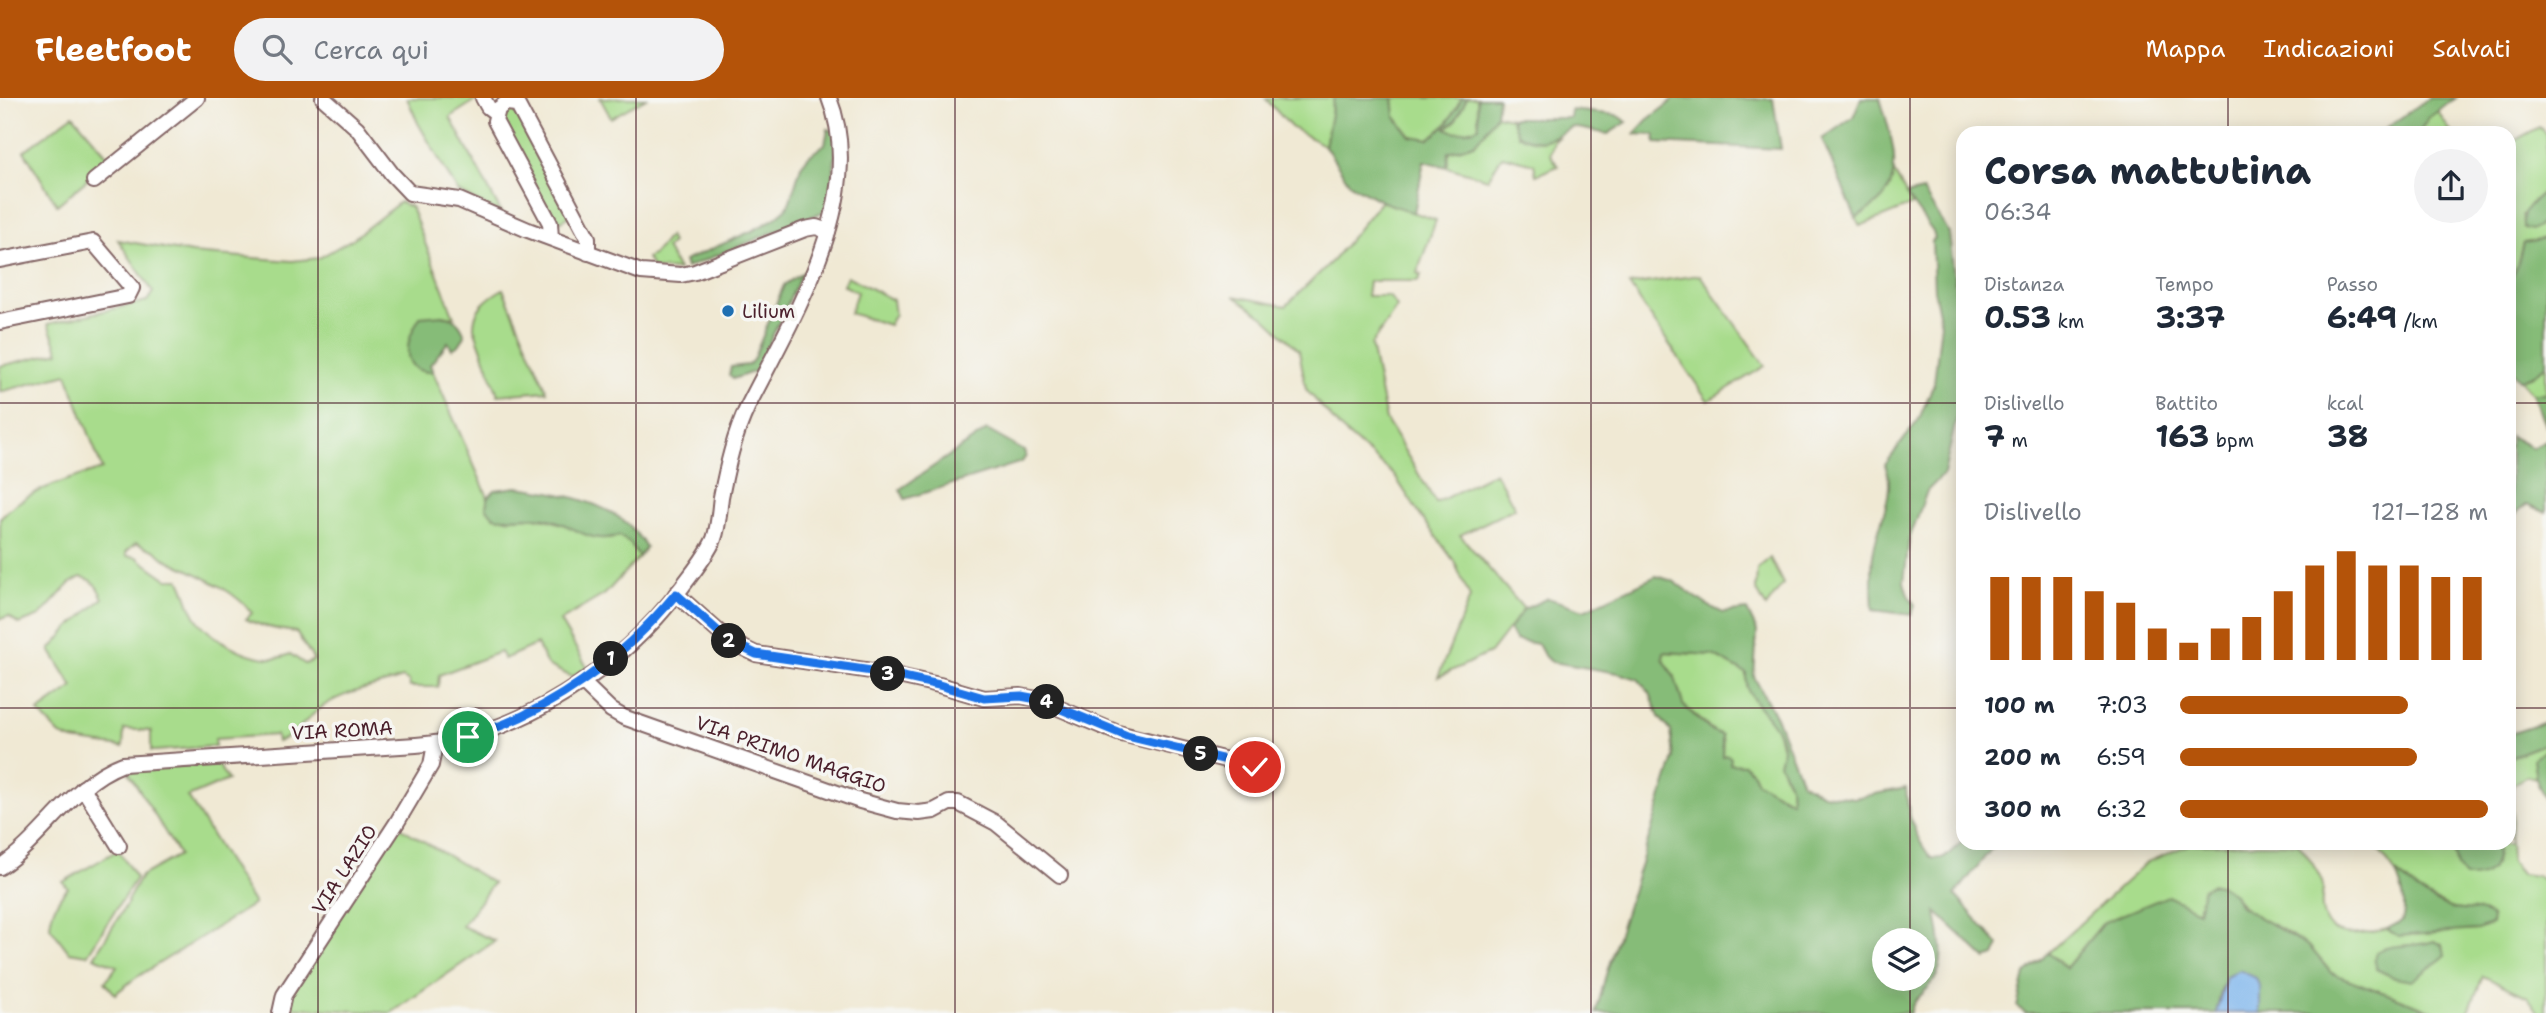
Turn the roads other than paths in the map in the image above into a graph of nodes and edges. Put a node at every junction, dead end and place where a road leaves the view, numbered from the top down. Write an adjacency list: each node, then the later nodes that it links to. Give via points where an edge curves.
1 (197, 98): 7 (street)
2 (323, 98): 9 (street, via 357,128 407,191 459,200)
3 (482, 98): 6 (street)
4 (831, 99): 8 (street, VIA ROMA, via 838,136 839,184)
5 (515, 101): 6 (street); 10 (street, via 588,238)
6 (496, 113): 9 (street, via 497,125 550,223)
7 (93, 181)
8 (828, 231): 10 (street, via 805,229 681,275 640,272); 13 (street, VIA ROMA, via 795,318 742,419 713,541)
9 (551, 239): 10 (street)
10 (588, 253)
11 (0, 260): 12 (street, via 93,242 132,288 128,296)
12 (0, 322)
13 (676, 594): 14 (street, VIA ROMA, via 643,632); 16 (street, via 729,641 756,654 885,673 984,698 1037,699 1127,736)
14 (582, 682): 15 (street, VIA ROMA, via 497,727); 20 (street, VIA PRIMO MAGGIO, via 624,718 860,801 919,813 949,803 965,806 996,823)
15 (435, 744): 17 (street, VIA ROMA, via 133,762 113,768); 21 (street, VIA LAZIO, via 431,765 284,995)
16 (1255, 767)
17 (83, 788): 18 (street); 19 (street, VIA ROMA)
18 (119, 846)
19 (0, 867)
20 (1060, 875)
21 (280, 1013)

